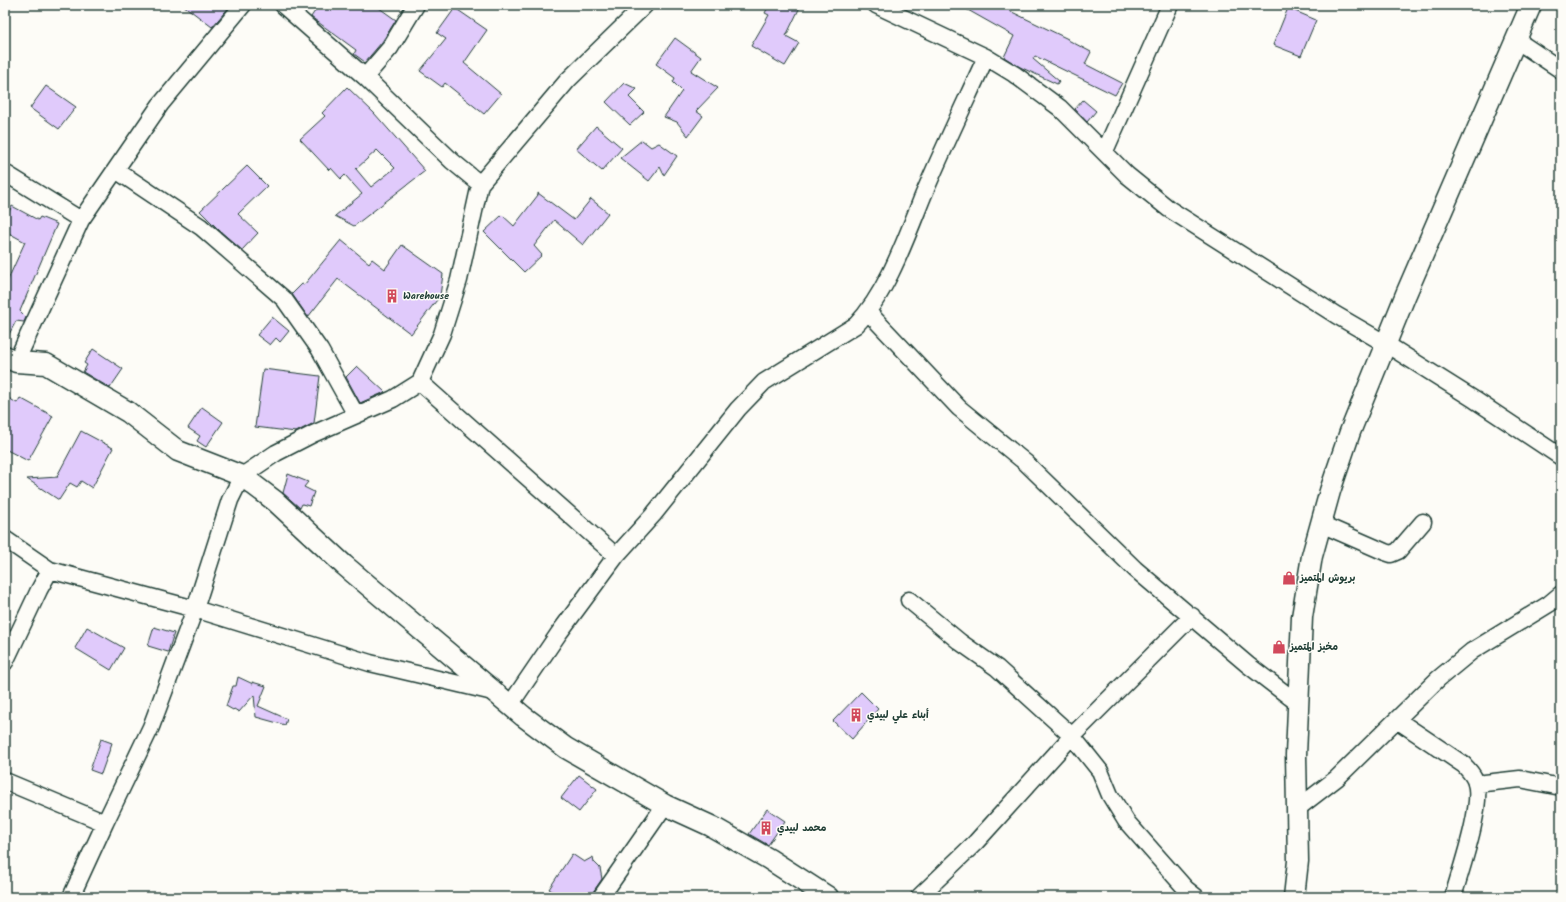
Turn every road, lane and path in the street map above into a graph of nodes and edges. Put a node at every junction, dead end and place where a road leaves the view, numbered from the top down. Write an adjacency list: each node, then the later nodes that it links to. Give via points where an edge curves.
1 (243, 5): 13 (street, via 160,105)
2 (283, 5): 11 (street)
3 (416, 5): 11 (street, via 390,48)
4 (876, 5): 9 (street)
5 (1170, 5): 12 (street)
6 (1531, 5): 8 (street)
7 (638, 7): 15 (street, via 568,80)
8 (1516, 40): 10 (street); 18 (street)
9 (986, 57): 12 (street, via 1060,108); 17 (street, via 881,291)
10 (1561, 70)
11 (365, 77): 15 (street, via 452,161)
12 (1105, 151): 18 (street, via 1127,175 1169,208)
13 (116, 170): 16 (street); 21 (street, via 201,227 284,299 320,350)
14 (5, 174): 16 (street)
15 (480, 184): 20 (street, via 459,280 442,334)
16 (81, 220): 19 (street)
17 (868, 312): 27 (street, via 856,325 764,382 738,409 654,515); 32 (street, via 959,408 1026,463 1136,569)
18 (1386, 344): 22 (street); 25 (street, via 1350,432)
19 (11, 359): 23 (street, via 46,364 128,412 178,451)
20 (420, 382): 21 (street); 27 (street)
21 (356, 415): 23 (street, via 276,453)
22 (1561, 457)
23 (242, 476): 31 (street, via 230,500); 34 (street)
24 (1423, 522): 25 (street, via 1398,551 1392,554)
25 (1321, 524): 35 (street, via 1312,556 1302,617)
26 (5, 539): 28 (street)
27 (616, 556): 36 (street)
28 (50, 570): 31 (street); 33 (street)
29 (1561, 594): 37 (street, via 1472,651 1438,679)
30 (909, 600): 38 (street, via 960,642 997,668)
31 (195, 609): 34 (street, via 370,663); 44 (street, via 151,727)
32 (1192, 616): 35 (street); 38 (street)
33 (5, 662)
34 (494, 692): 36 (street)
35 (1298, 704): 43 (street)
36 (510, 705): 42 (street, via 566,748)
37 (1397, 720): 40 (street, via 1464,765); 43 (street, via 1337,778)
38 (1072, 736): 48 (street, via 976,842); 49 (street, via 1100,771 1110,795 1126,821)
39 (5, 781): 44 (street)
40 (1476, 784): 41 (street, via 1520,780); 51 (street, via 1473,824)
41 (1561, 786)
42 (665, 805): 46 (street); 47 (street, via 711,826)
43 (1298, 808): 50 (street, via 1298,861)
44 (105, 823): 45 (street)
45 (71, 897)
46 (601, 897)
47 (828, 897)
48 (919, 897)
49 (1196, 897)
50 (1294, 897)
51 (1453, 897)

